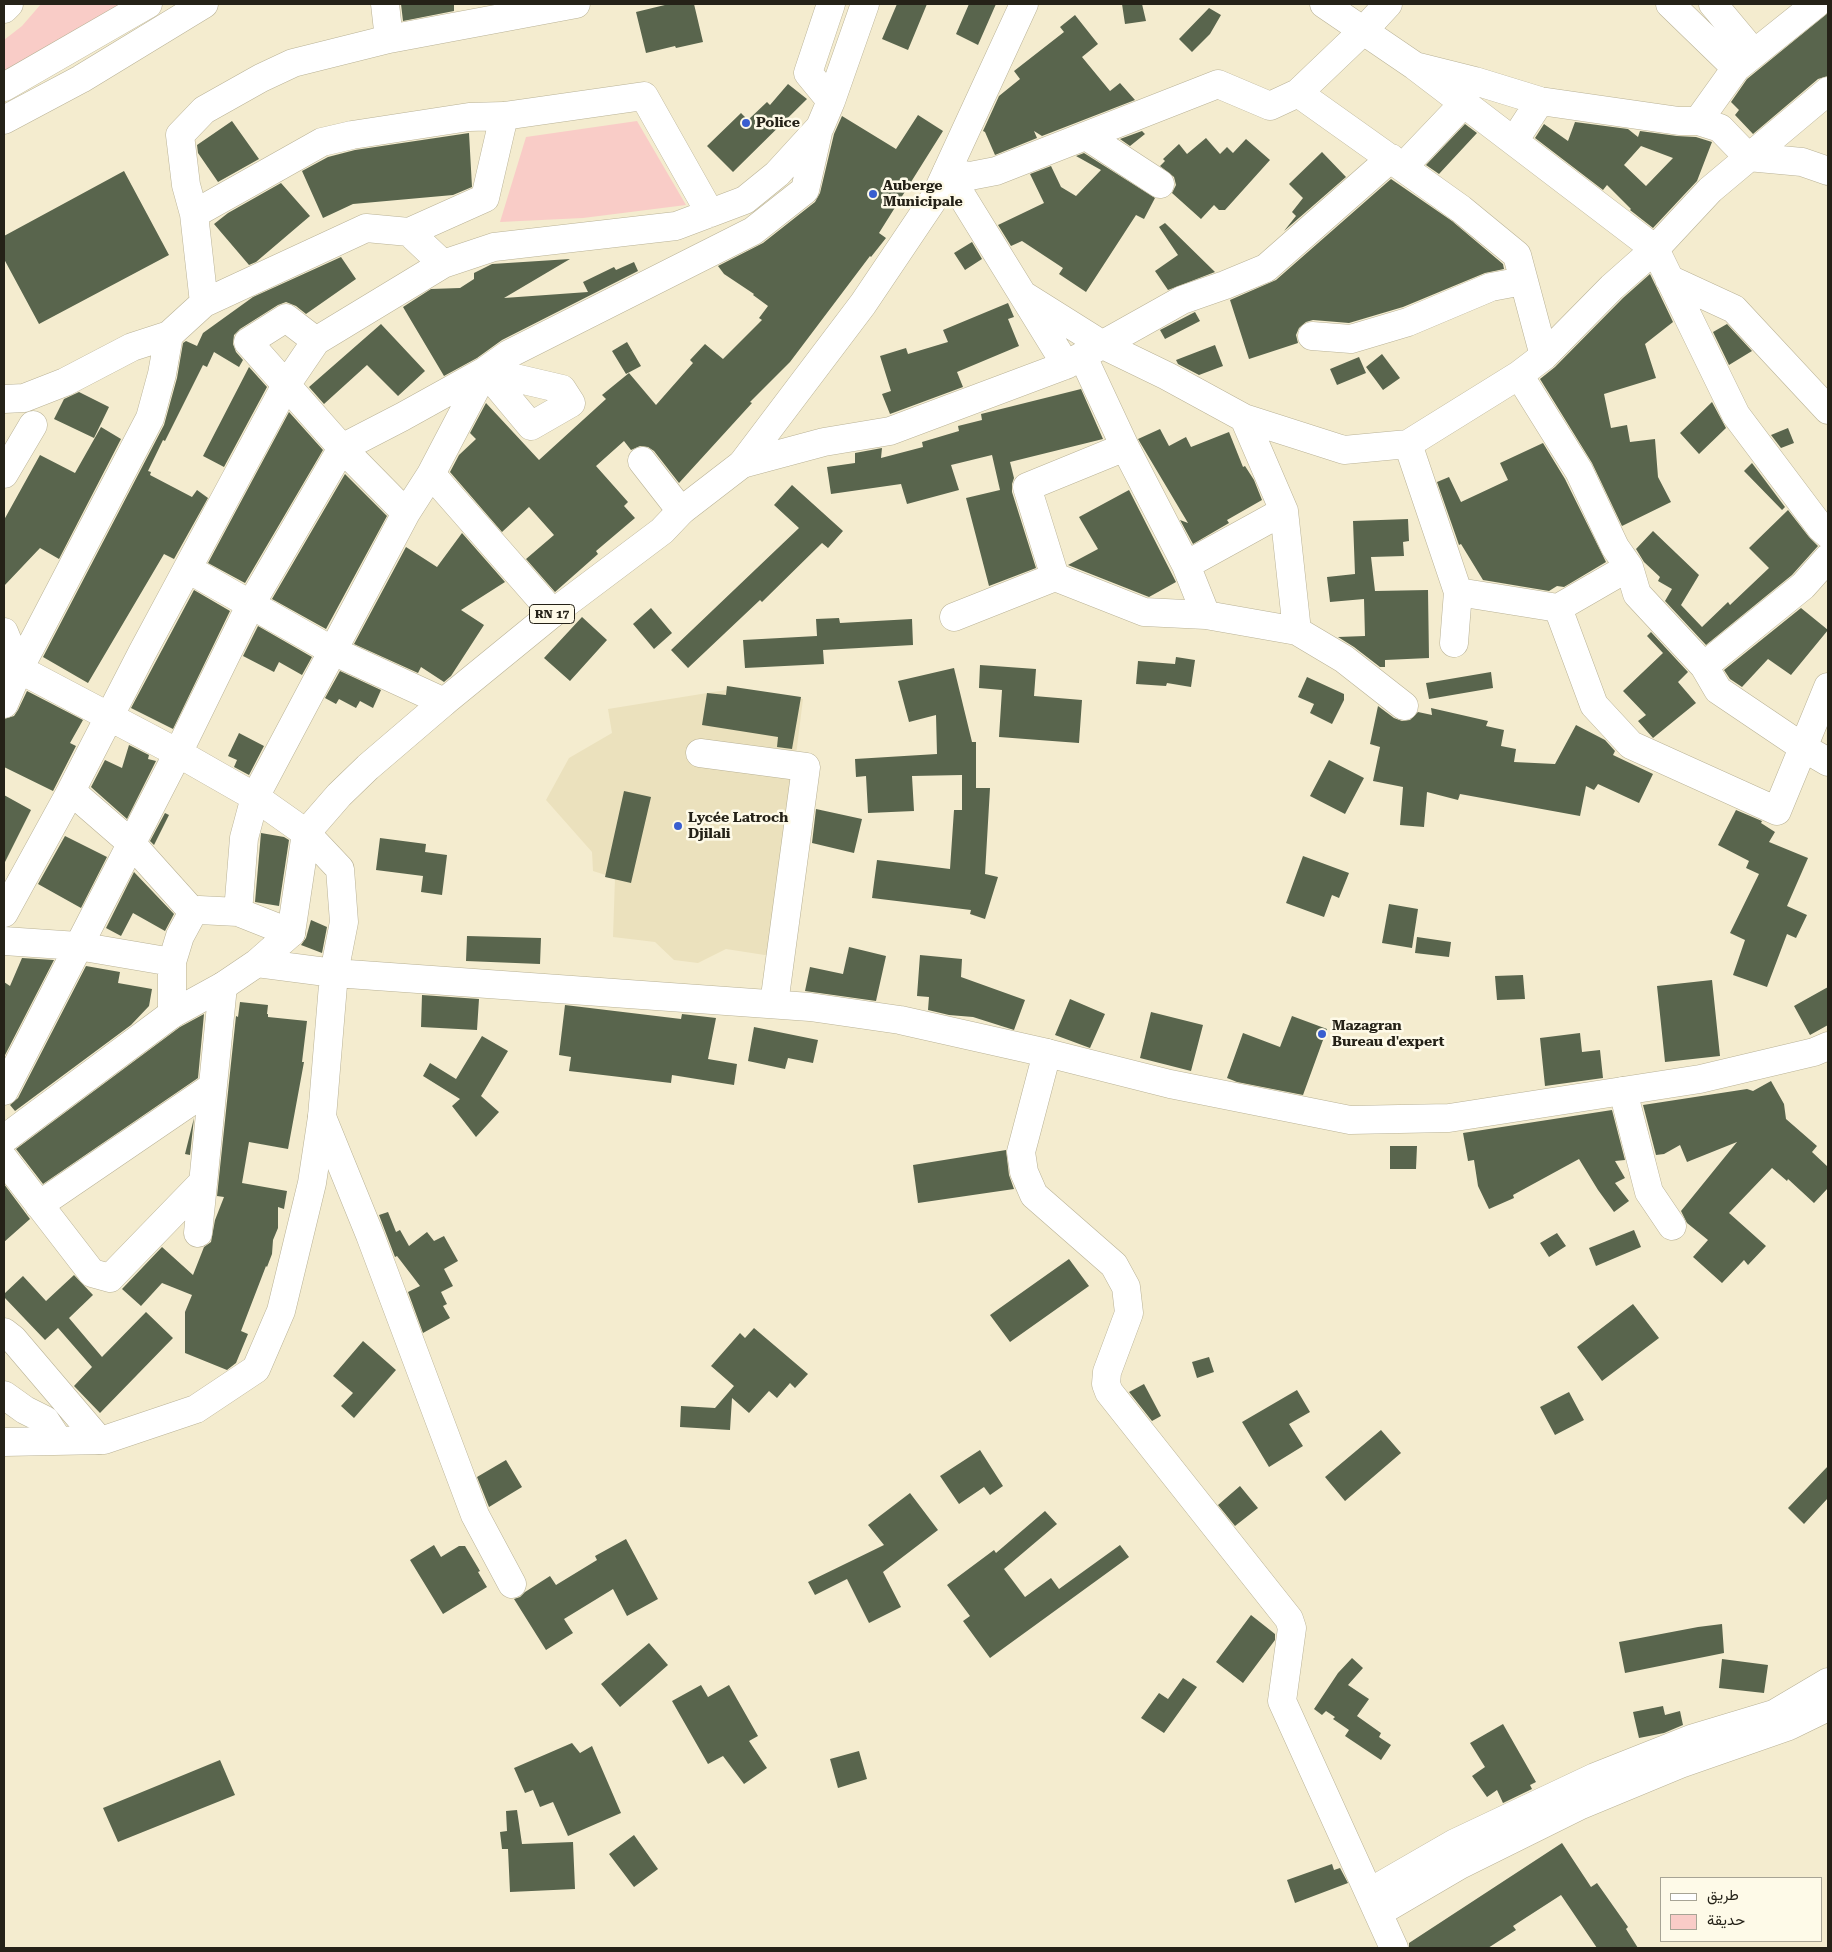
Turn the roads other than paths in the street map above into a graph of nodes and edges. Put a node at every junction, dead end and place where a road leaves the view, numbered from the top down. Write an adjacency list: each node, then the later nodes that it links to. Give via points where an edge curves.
1 (9, 4): 14 (street)
2 (148, 4): 19 (street)
3 (204, 4): 27 (street, via 81,79)
4 (385, 4): 16 (street)
5 (576, 4): 16 (street)
6 (831, 4): 22 (street, via 808,73)
7 (865, 4): 22 (street)
8 (1024, 4): 35 (street, RN 17)
9 (1324, 4): 15 (street)
10 (1388, 4): 15 (street)
11 (1670, 4): 17 (street)
12 (1713, 4): 17 (street)
13 (1816, 4): 17 (street)
14 (4, 9)
15 (1364, 30): 18 (street); 21 (street)
16 (389, 39): 38 (street, via 294,63 204,110 180,135 186,184)
17 (1745, 60): 28 (street)
18 (1415, 66): 23 (street); 24 (street)
19 (4, 87)
20 (1828, 91): 32 (street)
21 (1298, 93): 30 (street, via 1270,106 1218,84); 33 (street)
22 (831, 101): 29 (street)
23 (1540, 101): 28 (street); 31 (street)
24 (1464, 103): 31 (street); 33 (street)
25 (1828, 115): 32 (street)
26 (504, 116): 37 (street, via 644,96); 38 (street, via 469,117 322,142); 39 (street, via 485,198)
27 (4, 120)
28 (1698, 121): 32 (street, via 1720,128)
29 (820, 127): 37 (street, via 758,190 745,200); 51 (street, via 805,190 753,231 509,354)
30 (1088, 137): 35 (street, via 996,171 970,176); 36 (street)
31 (1514, 141): 40 (street)
32 (1748, 157): 34 (street, via 1802,162); 40 (street, via 1710,190)
33 (1397, 163): 43 (street, via 1517,255); 49 (street, via 1266,268 1182,300)
34 (1828, 171)
35 (947, 172): 44 (street); 62 (street, RN 17, via 935,197 863,304)
36 (1160, 184)
37 (710, 213): 41 (street, via 676,226 494,247)
38 (194, 214): 45 (street)
39 (409, 232): 41 (street); 45 (street, via 366,228)
40 (1655, 249): 42 (street); 50 (street)
41 (443, 264): 48 (street)
42 (1670, 279): 55 (street, via 1734,309); 68 (street, via 1736,415)
43 (1523, 281): 47 (street, via 1491,287 1408,322 1350,338); 50 (street)
44 (1025, 296): 49 (street); 49 (street)
45 (204, 303): 46 (street)
46 (169, 335): 54 (street, via 132,347 65,382 24,398); 85 (street, via 150,418)
47 (1312, 336)
48 (316, 341): 53 (street); 53 (street, via 286,318 248,342)
49 (1084, 356): 56 (street, via 1167,376); 59 (street); 62 (street, via 890,431 824,442)
50 (1544, 356): 52 (street)
51 (485, 371): 60 (street); 64 (street)
52 (1519, 375): 58 (street); 71 (street, via 1579,471 1615,547)
53 (286, 385): 60 (street); 72 (street)
54 (4, 399)
55 (1828, 410)
56 (1244, 418): 58 (street, via 1344,450); 66 (street)
57 (33, 425): 63 (street)
58 (1408, 444): 74 (street)
59 (1125, 447): 70 (street); 73 (street, via 1027,487)
60 (342, 448): 67 (street); 75 (street)
61 (642, 462): 65 (street)
62 (742, 464): 65 (street, RN 17)
63 (4, 474)
64 (431, 474): 67 (street); 77 (street)
65 (681, 511): 77 (street, RN 17, via 662,531)
66 (1284, 511): 70 (street); 80 (street)
67 (406, 513): 83 (street)
68 (1828, 534)
69 (1828, 558): 84 (street, via 1803,586)
70 (1186, 565): 78 (street)
71 (1629, 567): 76 (street); 84 (street, via 1637,594)
72 (188, 569): 75 (street); 90 (street)
73 (1055, 576): 78 (street, via 1144,612); 79 (street)
74 (1458, 592): 76 (street); 82 (street)
75 (252, 604): 83 (street); 92 (street)
76 (1558, 608): 91 (street, via 1594,705 1631,745 1777,811)
77 (553, 613): 87 (street, RN 17)
78 (1206, 615): 80 (street)
79 (954, 617)
80 (1297, 631): 89 (street, via 1344,659)
81 (4, 632): 85 (street)
82 (1454, 643)
83 (333, 651): 87 (street); 96 (street)
84 (1704, 666): 91 (street, via 1718,690)
85 (19, 669): 88 (street); 90 (street)
86 (1828, 687): 91 (street)
87 (444, 702): 97 (street, RN 17, via 368,767)
88 (4, 704)
89 (1404, 706)
90 (110, 717): 92 (street); 95 (street)
91 (1804, 748): 94 (street)
92 (178, 753): 96 (street); 98 (street)
93 (700, 753): 109 (street, via 806,766)
94 (1828, 762)
95 (71, 791): 98 (street); 101 (street)
96 (255, 797): 97 (street); 100 (street, via 244,838)
97 (306, 833): 102 (street); 107 (street, via 340,869 344,922)
98 (131, 843): 99 (street); 104 (street)
99 (193, 912): 100 (street); 105 (street, via 180,936)
100 (238, 912): 102 (street)
101 (4, 913)
102 (291, 933): 106 (street)
103 (4, 941): 104 (street)
104 (78, 946): 105 (street); 114 (street)
105 (172, 962): 110 (street)
106 (257, 963): 107 (street); 108 (street)
107 (334, 973): 109 (street); 116 (street)
108 (223, 986): 110 (street); 113 (street)
109 (774, 1004): 112 (street, via 810,1006 900,1020)
110 (172, 1014): 117 (street)
111 (1828, 1046): 115 (street, via 1700,1079)
112 (1047, 1053): 115 (street, via 1170,1084 1350,1120 1449,1118); 131 (street, via 1021,1152 1024,1172 1034,1195 1114,1265 1126,1287 1129,1313 1107,1372 1109,1392 1289,1619 1292,1628 1282,1701)
113 (212, 1087): 119 (street); 120 (street)
114 (4, 1091)
115 (1622, 1091): 121 (street, via 1649,1192)
116 (322, 1117): 126 (street, via 312,1183 282,1311 256,1369 196,1409); 128 (street, via 475,1514)
117 (4, 1139)
118 (4, 1159): 120 (street)
119 (202, 1182): 120 (street, via 110,1278 92,1273); 122 (street)
120 (40, 1204)
121 (1672, 1226)
122 (198, 1233)
123 (4, 1332): 126 (street)
124 (4, 1395): 125 (street, via 45,1420)
125 (58, 1440): 126 (street); 127 (street)
126 (99, 1440)
127 (4, 1442)
128 (512, 1584)
129 (1828, 1682): 131 (street, via 1774,1714 1691,1739 1595,1777 1455,1843)
130 (1828, 1707): 131 (street, via 1789,1726 1680,1764 1581,1805)
131 (1374, 1902): 132 (street)
132 (1394, 1948)

